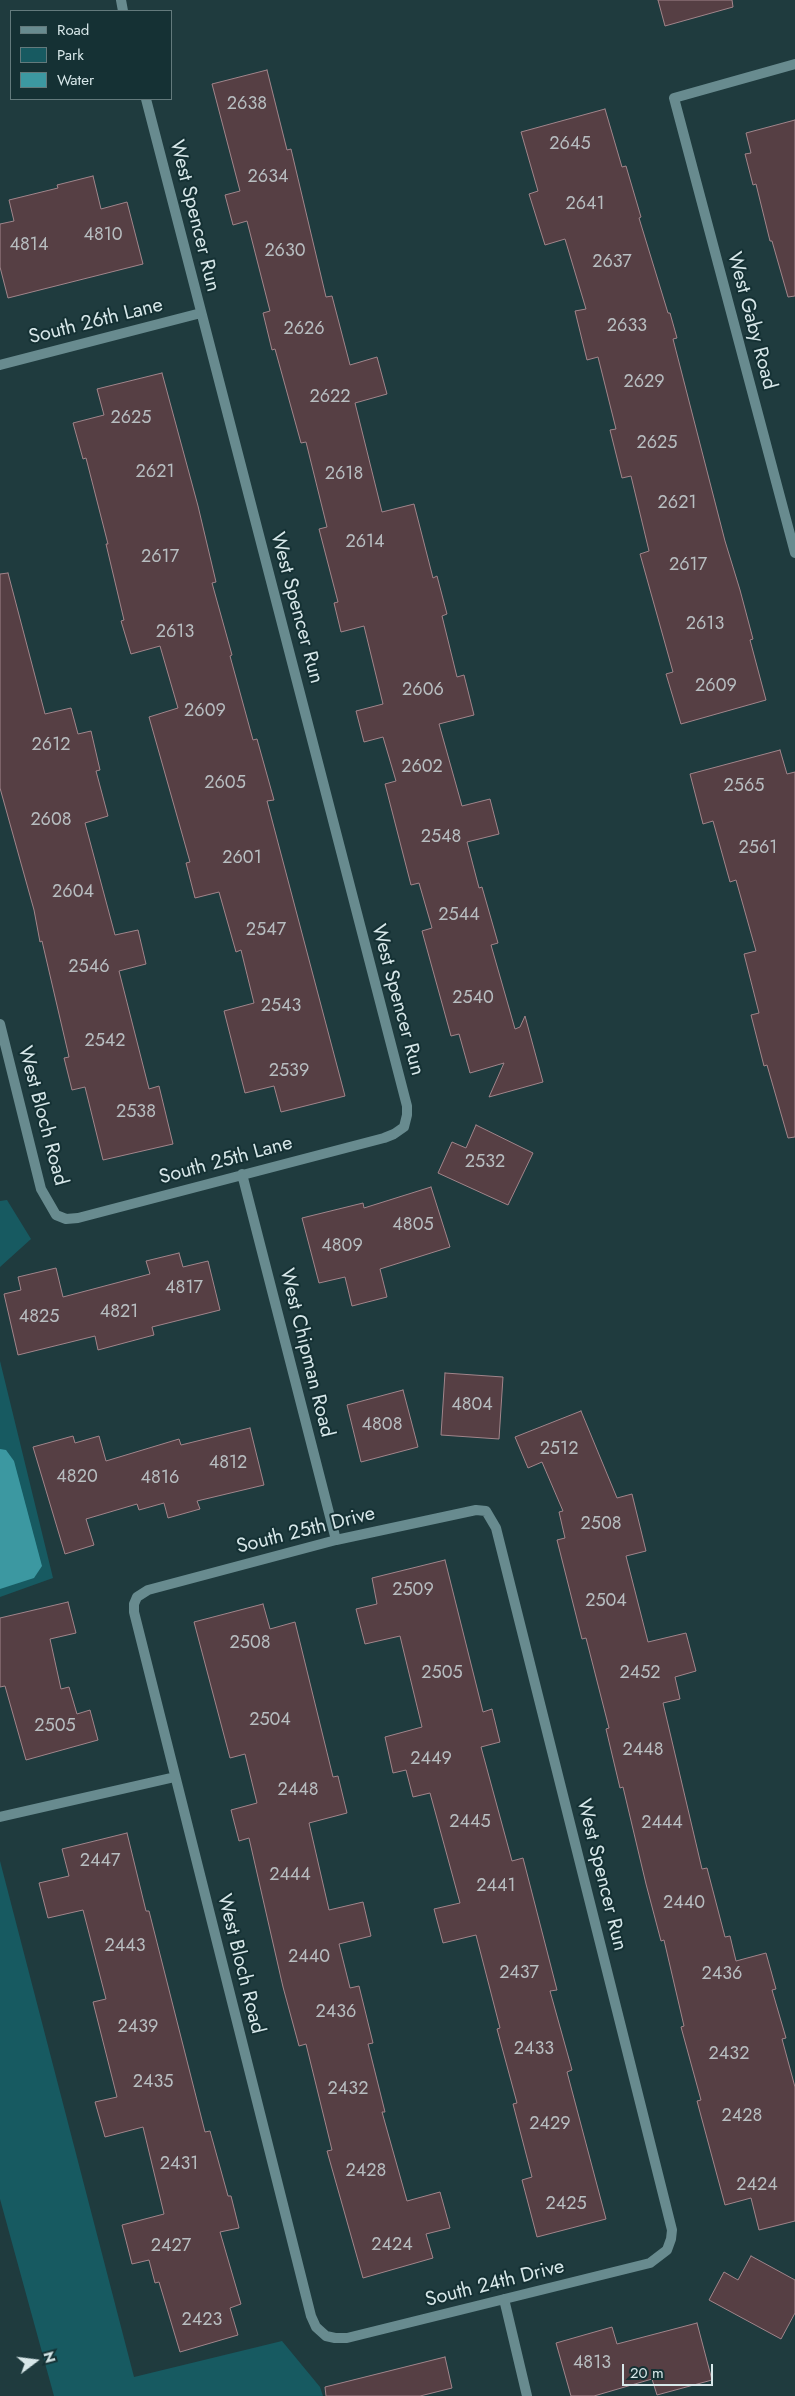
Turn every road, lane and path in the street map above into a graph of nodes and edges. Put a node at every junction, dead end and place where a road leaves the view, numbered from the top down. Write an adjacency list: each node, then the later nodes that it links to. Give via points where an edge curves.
1 (795, 64): 5 (street, West Gaby Road, via 674,98)
2 (146, 100): 3 (street, West Spencer Run)
3 (201, 313): 4 (street, South 26th Lane); 7 (street, West Spencer Run, via 407,1106)
4 (0, 364)
5 (795, 553)
6 (0, 1024): 9 (street, West Bloch Road, via 41,1189)
7 (404, 1127): 8 (street, South 25th Lane, via 384,1138)
8 (242, 1174): 9 (street, South 25th Lane, via 78,1218 66,1219); 11 (street, West Chipman Road)
9 (56, 1215)
10 (486, 1511): 11 (street, South 25th Drive, via 466,1510); 15 (street, West Spencer Run, via 496,1528 672,2230)
11 (336, 1540): 12 (street, South 25th Drive, via 148,1590)
12 (137, 1597): 13 (street, West Bloch Road, via 134,1612)
13 (175, 1777): 14 (street); 17 (street, West Bloch Road, via 311,2316 316,2327)
14 (0, 1817)
15 (668, 2250): 16 (street, South 24th Drive, via 650,2263)
16 (504, 2299): 17 (street, South 24th Drive, via 347,2338); 18 (street)
17 (326, 2336)
18 (527, 2396)

